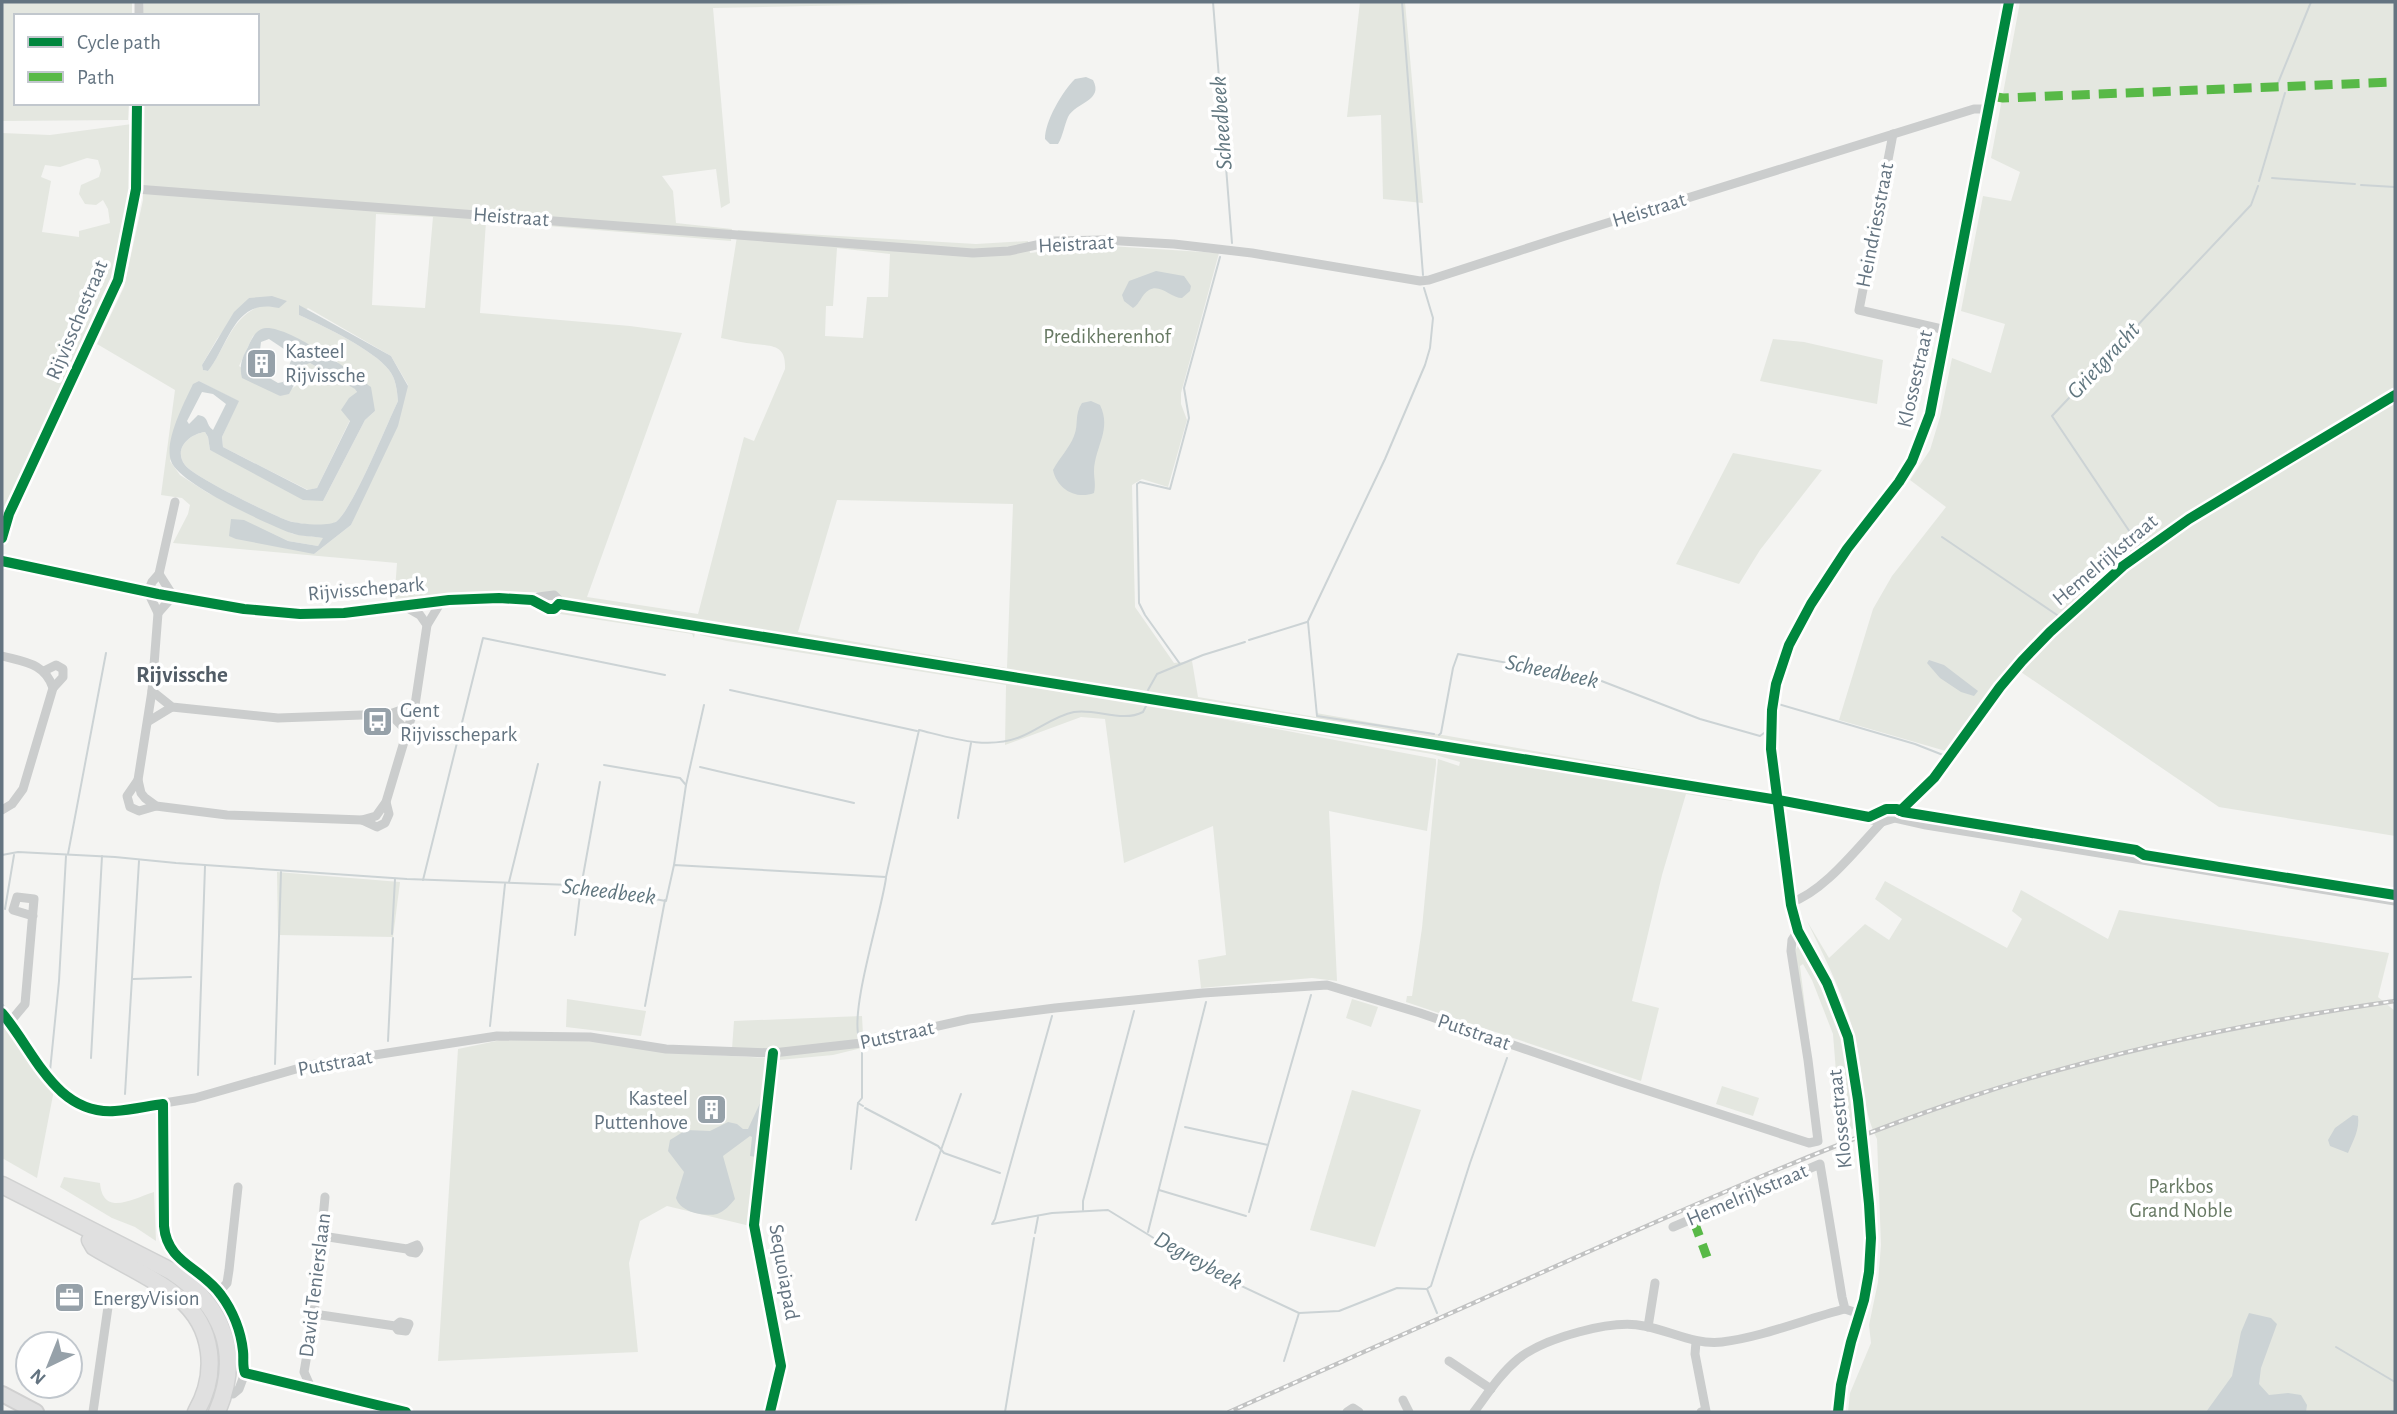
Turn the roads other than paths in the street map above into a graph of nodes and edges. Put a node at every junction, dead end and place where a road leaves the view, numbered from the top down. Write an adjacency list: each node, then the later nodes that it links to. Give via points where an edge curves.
1 (2009, 2): 3 (street, Klossestraat)
2 (137, 105): 5 (street, Rijvisschestraat)
3 (1989, 109): 4 (street, Heistraat, via 1974,109); 6 (street, Klossestraat)
4 (1893, 134): 5 (street, Heistraat, via 1420,281 1174,244 1055,241 973,253); 6 (street, Heindriesstraat, via 1859,310)
5 (136, 189): 9 (street, Rijvisschestraat, via 118,280)
6 (1946, 330): 29 (street, Klossestraat, via 1930,414 1912,461 1826,579 1789,645 1776,684 1770,730)
7 (2395, 395): 32 (street, Hemelrijkstraat, via 2182,523 2123,566 2013,671 1939,771)
8 (174, 502): 11 (street)
9 (2, 538)
10 (2, 561): 12 (street, Rijvisschepark)
11 (159, 574): 12 (street); 13 (street)
12 (148, 592): 13 (street, Rijvisschepark); 17 (street, Rijvisschepark)
13 (173, 596): 16 (street, Rijvisschepark, via 300,614); 17 (street)
14 (531, 600): 15 (street, Rijvisschepark)
15 (441, 602): 16 (street, Rijvisschepark); 18 (street, Rijvisschepark)
16 (407, 607): 18 (street, Rijvisschepark)
17 (158, 613): 22 (street, Rijvisschepark)
18 (427, 625): 23 (street, Rijvisschepark)
19 (2, 656): 20 (street)
20 (44, 671): 21 (street); 21 (street, via 56,665 63,669 63,677)
21 (53, 688): 31 (street, via 23,789)
22 (152, 691): 24 (street); 26 (street, Rijvisschepark)
23 (415, 705): 25 (street); 27 (street, Rijvisschepark)
24 (172, 706): 25 (street, via 278,718); 26 (street)
25 (390, 714): 27 (street)
26 (149, 721): 28 (street, Rijvisschepark)
27 (409, 733): 30 (street, Rijvisschepark, via 386,802 376,816 362,820 263,818)
28 (138, 780): 30 (street, via 141,793); 30 (street, Rijvisschepark, via 127,796 130,807 139,811)
29 (1778, 800): 33 (street); 35 (street, Klossestraat)
30 (156, 806)
31 (2, 810)
32 (1895, 818): 33 (street); 34 (street)
33 (1882, 822): 35 (street, via 1823,883)
34 (2395, 901)
35 (1790, 903): 37 (street, Klossestraat)
36 (33, 916): 39 (street, via 25,1004)
37 (1798, 930): 40 (street, Putstraat, via 1791,951 1818,1141 1810,1143 1343,989 1310,985 970,1019 862,1044 773,1053 666,1049 590,1037 496,1036 310,1065); 55 (street, Klossestraat, bridge, via 1842,1017 1853,1058 1871,1238)
38 (2, 1013): 39 (street, Putstraat)
39 (10, 1022): 40 (street, Putstraat, via 50,1081 72,1099 107,1111)
40 (163, 1104): 51 (street, via 166,1242 174,1255)
41 (2, 1185): 45 (highway)
42 (238, 1187): 51 (street, via 227,1283)
43 (2, 1196): 48 (highway)
44 (325, 1197): 47 (street, David Tenierslaan)
45 (62, 1216): 66 (highway, via 69,1214 169,1260 205,1286 232,1333 236,1363); 74 (highway, via 171,1271 206,1300 227,1346 227,1382)
46 (1673, 1227): 53 (street, Hemelrijkstraat, via 1820,1164)
47 (322, 1236): 49 (street); 54 (street, David Tenierslaan)
48 (90, 1240): 72 (highway, via 94,1247 178,1296 199,1321 209,1351 210,1376); 73 (highway, via 180,1288 207,1317 219,1364)
49 (407, 1249)
50 (1655, 1283): 57 (street)
51 (219, 1292): 61 (street, via 237,1327)
52 (109, 1300): 71 (street)
53 (1845, 1309): 55 (street); 58 (street, via 1746,1337)
54 (314, 1314): 56 (street); 60 (street, David Tenierslaan)
55 (1860, 1314): 82 (street, Klossestraat)
56 (396, 1326)
57 (1648, 1327): 58 (street); 63 (street, via 1630,1323 1596,1327 1538,1347 1517,1360)
58 (1696, 1342): 81 (street, via 1706,1411)
59 (1449, 1361): 63 (street)
60 (304, 1372): 62 (street, David Tenierslaan); 64 (street, David Tenierslaan)
61 (245, 1373): 62 (street); 66 (street)
62 (292, 1385): 64 (street)
63 (1491, 1389): 80 (street)
64 (312, 1390): 76 (street)
65 (2, 1394): 70 (main road)
66 (233, 1394): 75 (highway)
67 (1403, 1400): 79 (street)
68 (2, 1405): 69 (main road)
69 (16, 1412)
70 (36, 1412)
71 (93, 1412)
72 (196, 1412)
73 (205, 1412)
74 (217, 1412)
75 (225, 1412)
76 (406, 1412)
77 (1347, 1412): 78 (street, via 1353,1408)
78 (1359, 1412)
79 (1409, 1412)
80 (1474, 1412)
81 (1701, 1412)
82 (1838, 1412)

